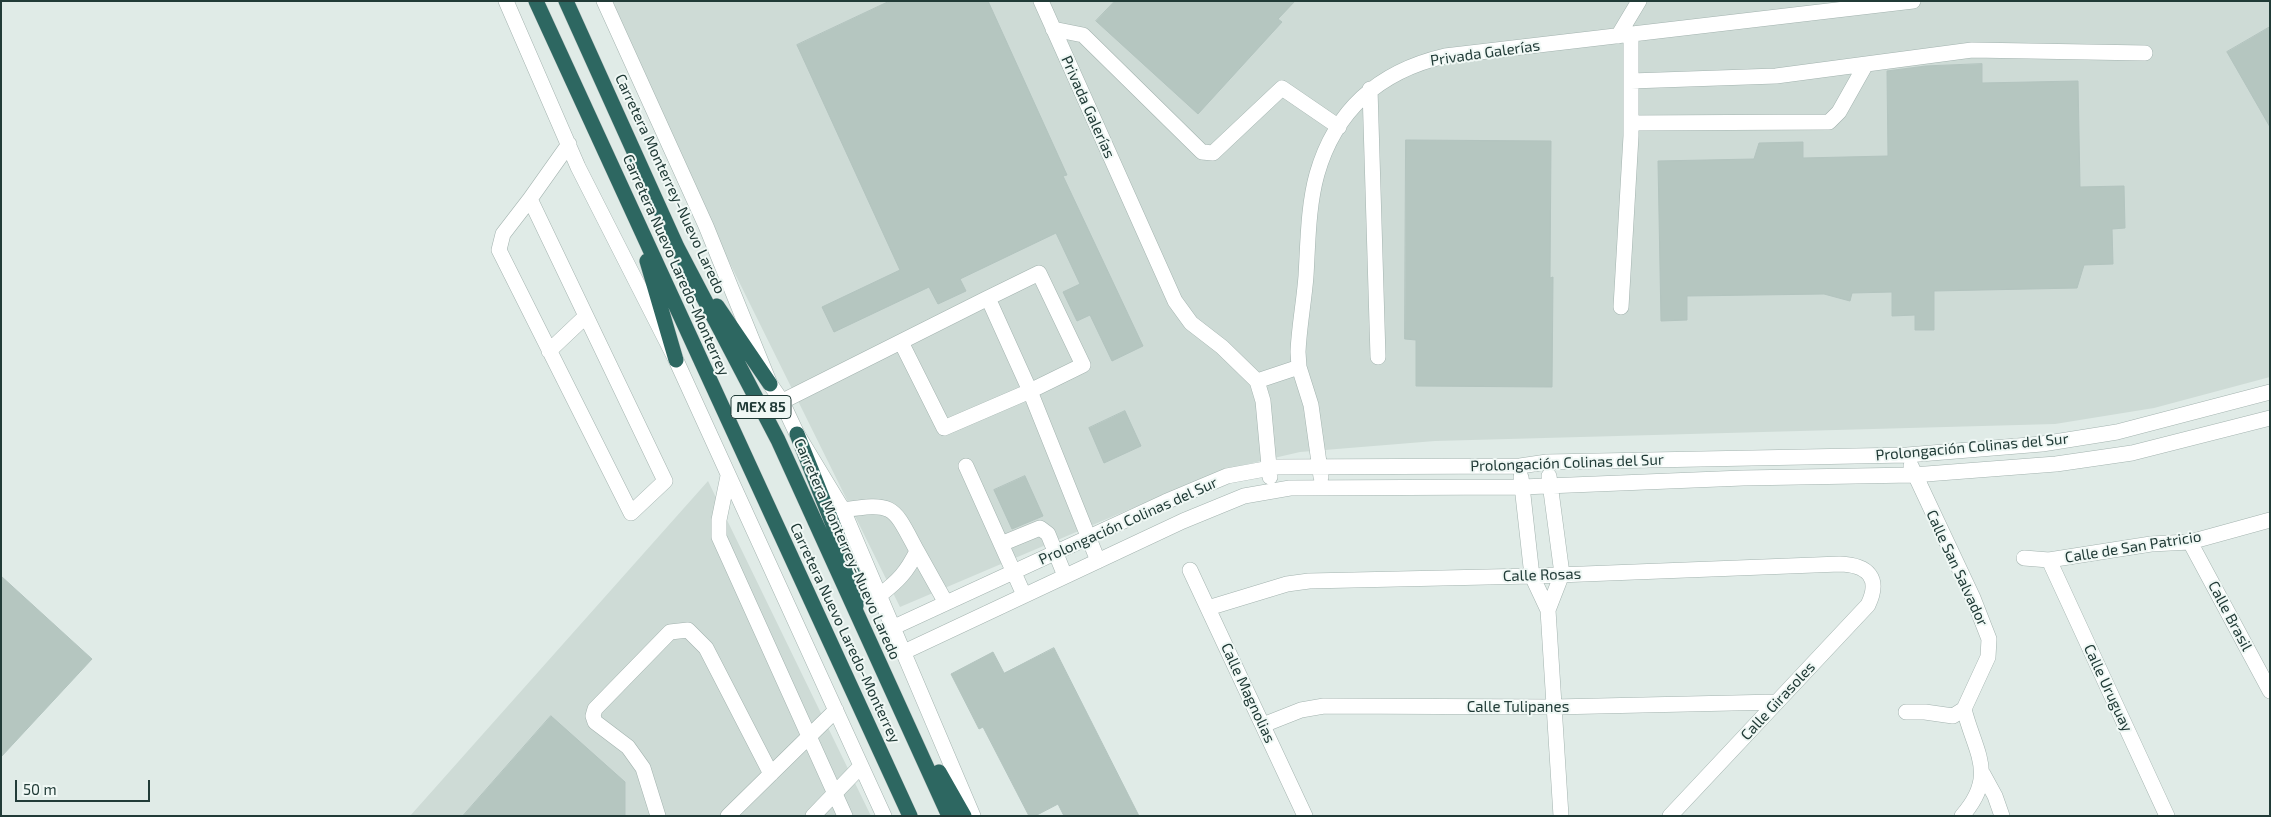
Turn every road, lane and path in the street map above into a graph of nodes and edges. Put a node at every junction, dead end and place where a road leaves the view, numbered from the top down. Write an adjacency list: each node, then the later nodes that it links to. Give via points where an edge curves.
1 (506, 1): 17 (street)
2 (536, 1): 19 (highway, Carretera Nuevo Laredo-Monterrey / MEX 85)
3 (566, 1): 20 (highway, Carretera Monterrey-Nuevo Laredo / MEX 85)
4 (604, 1): 30 (street, via 706,226)
5 (1041, 1): 9 (street, Privada Galerías)
6 (1639, 1): 10 (street)
7 (1913, 1): 8 (street, Privada Galerías)
8 (1833, 6): 10 (street, Privada Galerías)
9 (1053, 29): 16 (street, via 1083,35 1202,152 1213,153 1282,88); 29 (street, Privada Galerías, via 1174,301 1191,323 1222,347)
10 (1624, 35): 13 (street); 14 (street, Privada Galerías, via 1438,58 1401,70)
11 (2145, 53): 12 (street, via 1972,50)
12 (1866, 64): 13 (street, via 1776,76); 15 (street, via 1839,112 1829,122)
13 (1631, 81): 15 (street)
14 (1370, 90): 16 (street, Privada Galerías); 26 (street)
15 (1631, 123): 22 (street)
16 (1339, 127): 28 (street, Privada Galerías, via 1317,174 1298,334)
17 (570, 144): 18 (street); 27 (street, via 578,167)
18 (530, 199): 23 (street); 25 (street, via 503,234 498,250)
19 (632, 209): 27 (highway); 91 (highway, Carretera Nuevo Laredo-Monterrey / MEX 85)
20 (677, 247): 30 (highway); 34 (highway, Carretera Monterrey-Nuevo Laredo / MEX 85)
21 (988, 298): 24 (street); 31 (street); 31 (street, via 1039,273 1083,365)
22 (1621, 307)
23 (586, 316): 25 (street); 25 (street, via 665,481 631,513)
24 (901, 342): 31 (street, via 944,428); 33 (street)
25 (549, 351)
26 (1378, 357)
27 (676, 360): 44 (street)
28 (1299, 367): 29 (street); 41 (street, Privada Galerías, via 1311,405)
29 (1256, 381): 42 (street, Privada Galerías, via 1263,400)
30 (770, 384): 33 (street)
31 (1030, 391): 51 (street)
32 (2270, 392): 37 (street, Prolongación Colinas del Sur, via 2117,432 2042,444)
33 (781, 400): 34 (street); 36 (street)
34 (763, 411): 70 (highway, Carretera Monterrey-Nuevo Laredo / MEX 85)
35 (2270, 418): 43 (street, Prolongación Colinas del Sur, via 2132,453 2056,464)
36 (797, 434): 49 (street); 70 (highway, via 854,580)
37 (1907, 455): 38 (street, Prolongación Colinas del Sur); 43 (street, Calle San Salvador)
38 (1547, 462): 40 (street, Prolongación Colinas del Sur); 45 (street)
39 (966, 466): 53 (street)
40 (1520, 466): 41 (street, Prolongación Colinas del Sur); 46 (street)
41 (1319, 468): 42 (street, Prolongación Colinas del Sur); 47 (street, Privada Galerías)
42 (1268, 469): 48 (street, Privada Galerías); 51 (street, Prolongación Colinas del Sur, via 1228,476)
43 (1913, 475): 45 (street, Prolongación Colinas del Sur); 76 (street, Calle San Salvador, via 1989,639 1988,657)
44 (728, 476): 77 (street); 80 (street, via 719,537)
45 (1550, 485): 46 (street, Prolongación Colinas del Sur); 61 (street)
46 (1522, 487): 47 (street, Prolongación Colinas del Sur); 63 (street)
47 (1323, 489): 48 (street, Prolongación Colinas del Sur)
48 (1274, 491): 58 (street, Prolongación Colinas del Sur, via 1244,496)
49 (843, 510): 54 (street, via 871,506 887,508 898,516); 65 (street)
50 (2270, 520): 52 (street, Calle de San Patricio)
51 (1088, 538): 55 (street, Prolongación Colinas del Sur); 58 (street)
52 (2190, 542): 57 (street, Calle de San Patricio, via 2151,544); 73 (street, Calle Brasil)
53 (1001, 544): 55 (street, via 1040,528 1048,534); 60 (street)
54 (917, 551): 65 (street, via 901,578); 67 (street)
55 (1055, 553): 60 (street, Prolongación Colinas del Sur); 62 (street)
56 (2024, 558): 57 (street, Calle de San Patricio)
57 (2049, 560): 100 (street, Calle Uruguay)
58 (1098, 561): 62 (street, Prolongación Colinas del Sur)
59 (1190, 570): 68 (street, Calle Magnolias)
60 (1014, 572): 66 (street); 67 (street, Prolongación Colinas del Sur)
61 (1562, 574): 63 (street, Calle Rosas); 64 (street, Calle Rosas, via 1840,564 1859,566); 69 (street)
62 (1065, 576): 66 (street, Prolongación Colinas del Sur)
63 (1532, 576): 68 (street, Calle Rosas, via 1308,581 1271,588); 69 (street)
64 (1873, 580): 74 (street, Calle Girasoles, via 1873,595 1868,605)
65 (880, 595): 71 (street)
66 (1024, 595): 72 (street, Prolongación Colinas del Sur)
67 (946, 603): 71 (street, Prolongación Colinas del Sur)
68 (1208, 608): 79 (street, Calle Magnolias)
69 (1548, 610): 75 (street)
70 (857, 615): 81 (highway, Carretera Monterrey-Nuevo Laredo / MEX 85)
71 (892, 628): 72 (street)
72 (904, 652): 94 (street)
73 (2270, 691)
74 (1777, 702): 75 (street, Calle Tulipanes); 97 (street, Calle Girasoles)
75 (1554, 707): 79 (street, Calle Tulipanes, via 1324,706 1301,710); 96 (street)
76 (1964, 709): 78 (street, via 1953,716); 84 (street)
77 (836, 710): 80 (street); 82 (street)
78 (1906, 712)
79 (1263, 725): 95 (street, Calle Magnolias)
80 (809, 736): 83 (street); 85 (street)
81 (924, 757): 92 (highway, Carretera Monterrey-Nuevo Laredo / MEX 85); 93 (highway, via 936,767)
82 (861, 766): 85 (street); 90 (street)
83 (770, 774): 86 (street, via 706,648 688,630 670,632 595,709 592,716 595,722 628,747 643,768); 87 (street)
84 (1983, 774): 98 (street, via 1980,791); 99 (street)
85 (834, 794): 88 (street); 89 (street)
86 (658, 816)
87 (728, 816)
88 (814, 816)
89 (845, 816)
90 (884, 816)
91 (910, 816)
92 (949, 816)
93 (964, 816)
94 (973, 816)
95 (1305, 816)
96 (1562, 816)
97 (1670, 816)
98 (1962, 816)
99 (2002, 816)
100 (2167, 816)

